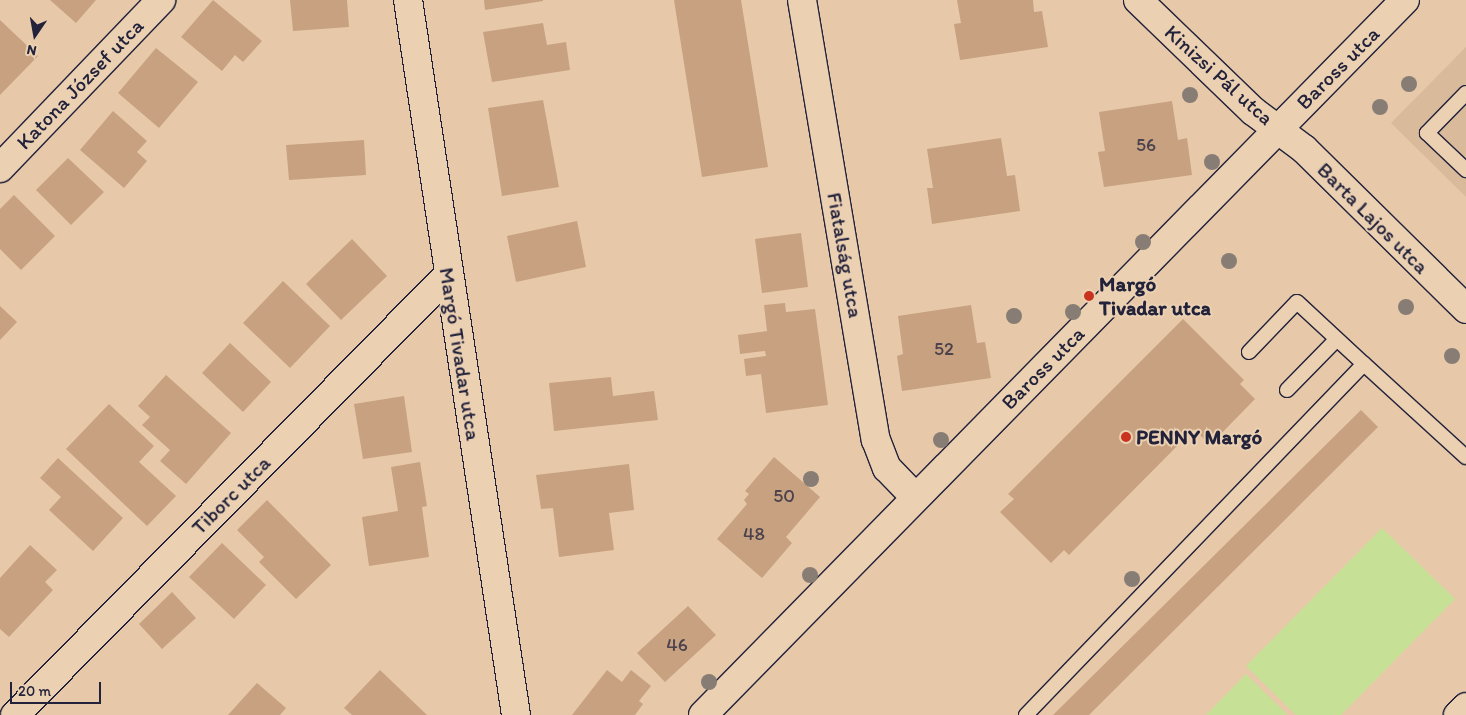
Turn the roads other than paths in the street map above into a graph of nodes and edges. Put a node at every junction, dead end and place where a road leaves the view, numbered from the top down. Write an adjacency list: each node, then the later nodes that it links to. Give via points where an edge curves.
1 (161, 0): 8 (street, Katona József utca)
2 (408, 0): 10 (street, Margó Tivadar utca)
3 (802, 0): 17 (street, Fiatalság utca, via 876,440 887,468)
4 (1138, 0): 7 (street, Kinizsi Pál utca, via 1253,111)
5 (1405, 0): 7 (street, Baross utca)
6 (1466, 93): 9 (lane, via 1427,132)
7 (1278, 128): 11 (street, Barta Lajos utca, via 1304,149); 17 (street, Baross utca)
8 (0, 168)
9 (1466, 170)
10 (448, 275): 20 (street, Margó Tivadar utca); 22 (street, Tiborc utca)
11 (1466, 310)
12 (1337, 339): 13 (lane, via 1297,302); 14 (lane); 15 (lane)
13 (1249, 352)
14 (1364, 364): 16 (lane); 24 (lane)
15 (1287, 390)
16 (1466, 457)
17 (915, 497): 23 (street, Baross utca)
18 (0, 707): 21 (street)
19 (1466, 707): 25 (street)
20 (514, 712)
21 (8, 715)
22 (14, 715)
23 (704, 715)
24 (1026, 715)
25 (1458, 715)

